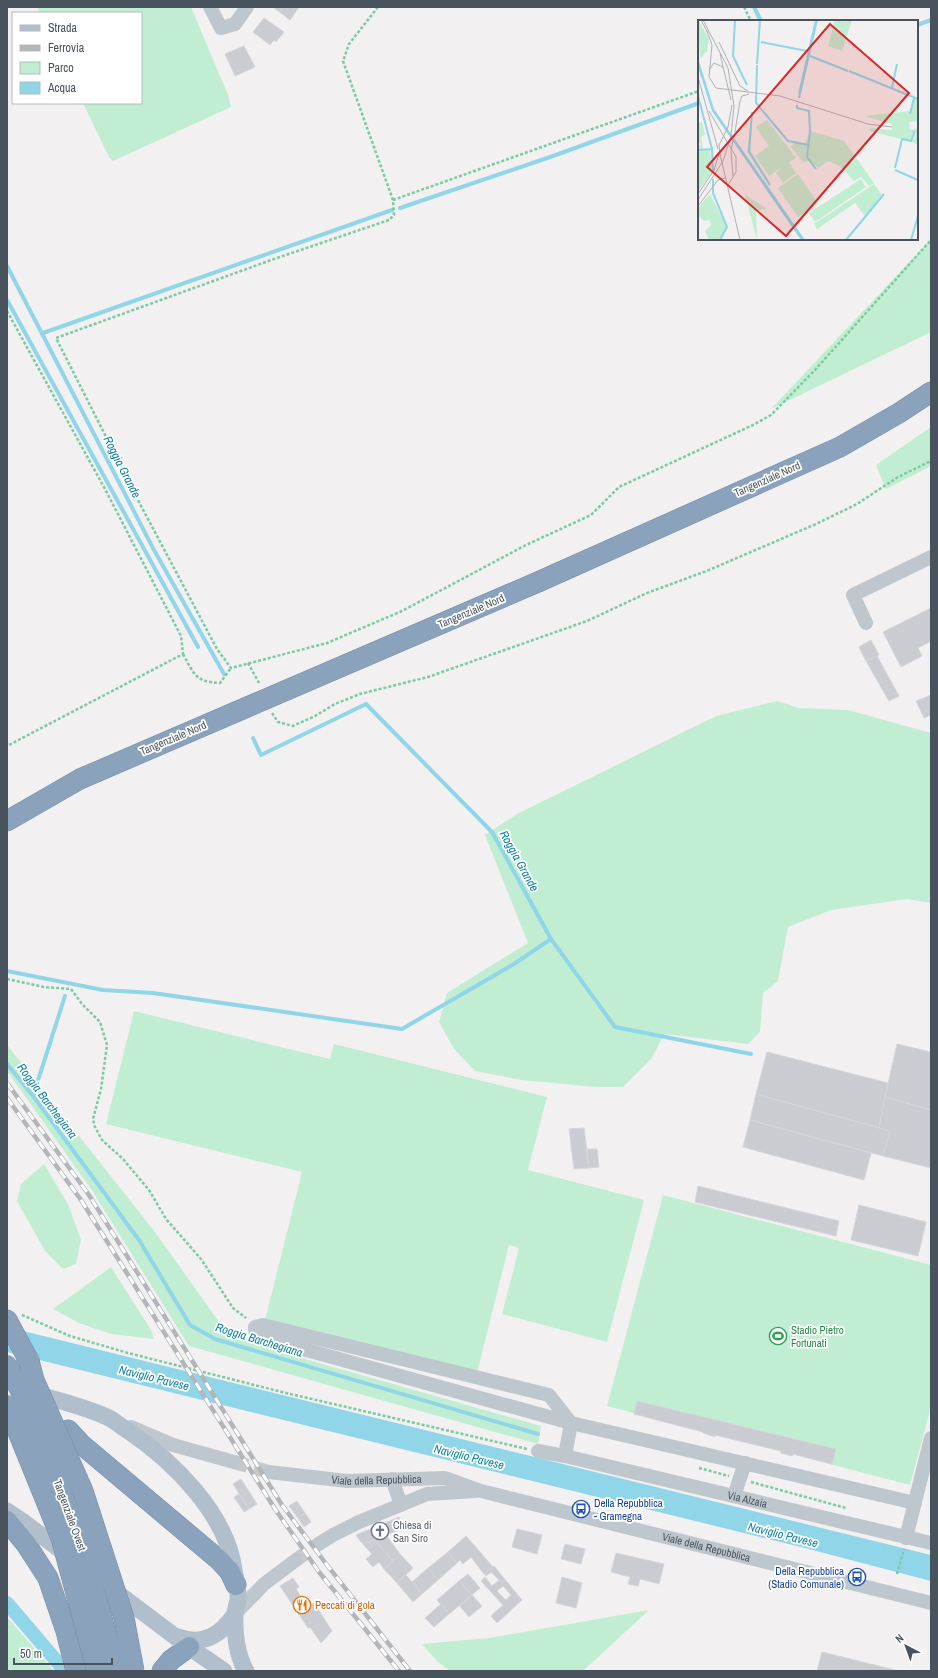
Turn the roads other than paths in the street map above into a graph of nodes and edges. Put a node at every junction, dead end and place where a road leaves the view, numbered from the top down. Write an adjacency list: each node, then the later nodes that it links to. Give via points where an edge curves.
1 (210, 7): 2 (street, via 221,28 235,24)
2 (248, 7)
3 (931, 392): 6 (highway, Tangenziale Nord, via 899,414 840,447 530,585 80,779)
4 (931, 557): 5 (street, via 853,595)
5 (866, 623)
6 (7, 821)
7 (14, 1317): 8 (highway)
8 (29, 1360): 31 (highway, bridge, via 68,1430 219,1560 230,1572); 38 (highway, bridge, via 34,1380 83,1491 124,1618)
9 (7, 1365): 37 (highway, Tangenziale Ovest, bridge, via 28,1405 82,1547)
10 (7, 1385): 12 (main road)
11 (7, 1405): 36 (highway, Tangenziale Ovest, bridge, via 61,1538)
12 (108, 1417): 17 (street, via 173,1445); 31 (main road, via 145,1442 176,1468 203,1502 219,1525 228,1545)
13 (571, 1423): 13 (street, via 256,1336 255,1326 263,1325 549,1395); 16 (street); 18 (street)
14 (931, 1438): 23 (street)
15 (538, 1451): 16 (street, Via Alzaia)
16 (565, 1456): 22 (street, Via Alzaia)
17 (234, 1462)
18 (745, 1463): 22 (street); 23 (street)
19 (269, 1472): 20 (street, Viale della Repubblica, via 347,1481)
20 (392, 1479): 21 (street, Viale della Repubblica, via 445,1478); 25 (street)
21 (481, 1491): 25 (street, Viale della Repubblica, via 427,1494); 32 (street, Viale della Repubblica)
22 (734, 1496): 27 (street, Via Alzaia)
23 (915, 1503): 27 (street)
24 (7, 1505): 26 (highway)
25 (401, 1505): 28 (street, Viale della Repubblica, via 333,1534)
26 (12, 1518): 34 (main road, via 172,1634); 35 (highway, via 48,1578)
27 (906, 1538): 29 (street, Via Alzaia)
28 (320, 1543)
29 (931, 1543)
30 (296, 1560): 33 (street, via 264,1584)
31 (236, 1585): 33 (main road, via 238,1599)
32 (931, 1603)
33 (234, 1614): 34 (main road, via 227,1626 215,1636); 41 (main road, via 240,1654)
34 (195, 1643): 39 (highway); 40 (main road)
35 (76, 1671)
36 (97, 1671)
37 (115, 1671)
38 (134, 1671)
39 (162, 1671)
40 (224, 1671)
41 (246, 1671)

